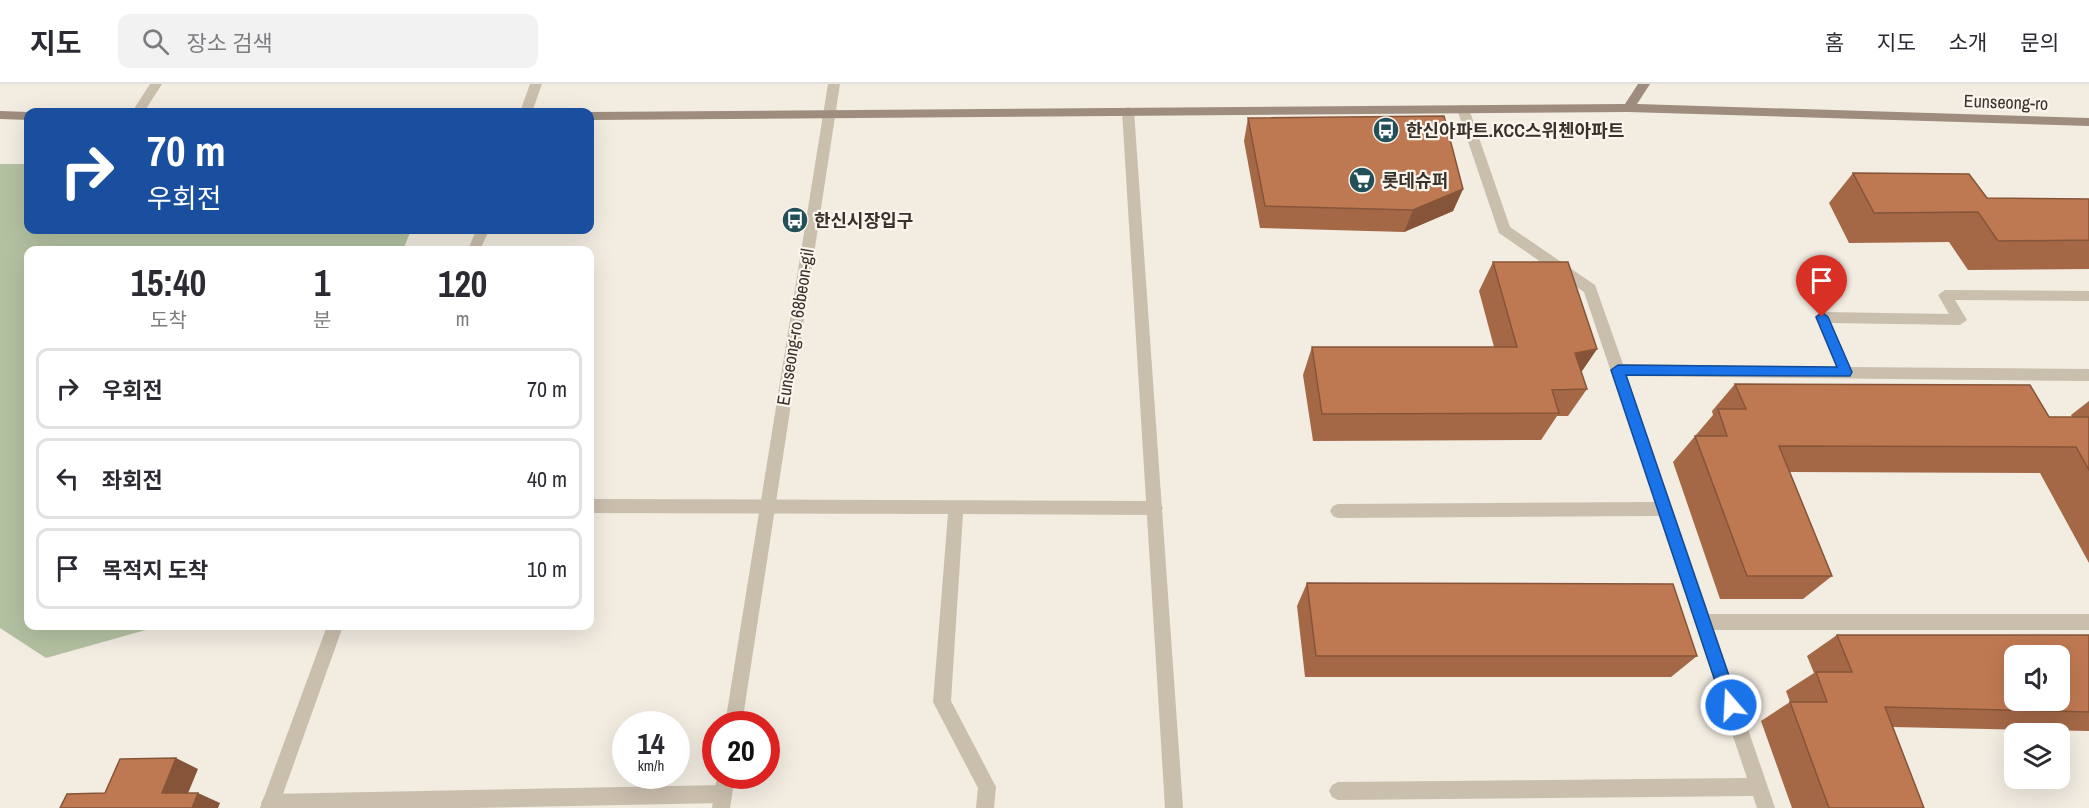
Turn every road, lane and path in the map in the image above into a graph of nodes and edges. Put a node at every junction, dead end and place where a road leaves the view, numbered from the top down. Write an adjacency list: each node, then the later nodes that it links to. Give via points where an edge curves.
1 (156, 84): 5 (street)
2 (536, 84): 6 (street)
3 (834, 84): 10 (street, Eunseong-ro 68beon-gil)
4 (1644, 84): 7 (street)
5 (141, 108)
6 (527, 108)
7 (1628, 108): 8 (street, Eunseong-ro); 14 (street, Eunseong-ro)
8 (1463, 109): 9 (street, Eunseong-ro); 16 (street, via 1504,230 1590,289)
9 (1128, 111): 10 (street, Eunseong-ro); 22 (street)
10 (829, 112): 13 (street, Eunseong-ro); 20 (street, Eunseong-ro 68beon-gil)
11 (0, 116): 12 (street)
12 (24, 116)
13 (594, 116)
14 (2089, 122)
15 (2089, 296): 17 (street, via 1945,295 1960,320 1822,317)
16 (1618, 370): 17 (street); 23 (street)
17 (1845, 372): 18 (street)
18 (2089, 375)
19 (594, 506): 20 (street)
20 (767, 506): 21 (street); 28 (street, Eunseong-ro 68beon-gil)
21 (956, 507): 22 (street); 33 (street, via 942,702 987,787)
22 (1155, 507): 34 (street)
23 (1665, 509): 24 (street); 25 (street)
24 (1338, 511)
25 (1703, 622): 26 (street); 29 (street)
26 (2089, 622)
27 (334, 630): 32 (street)
28 (736, 711)
29 (1759, 787): 30 (street); 35 (street)
30 (1338, 791)
31 (722, 801): 32 (street)
32 (269, 806)
33 (985, 808)
34 (1174, 808)
35 (1766, 808)

